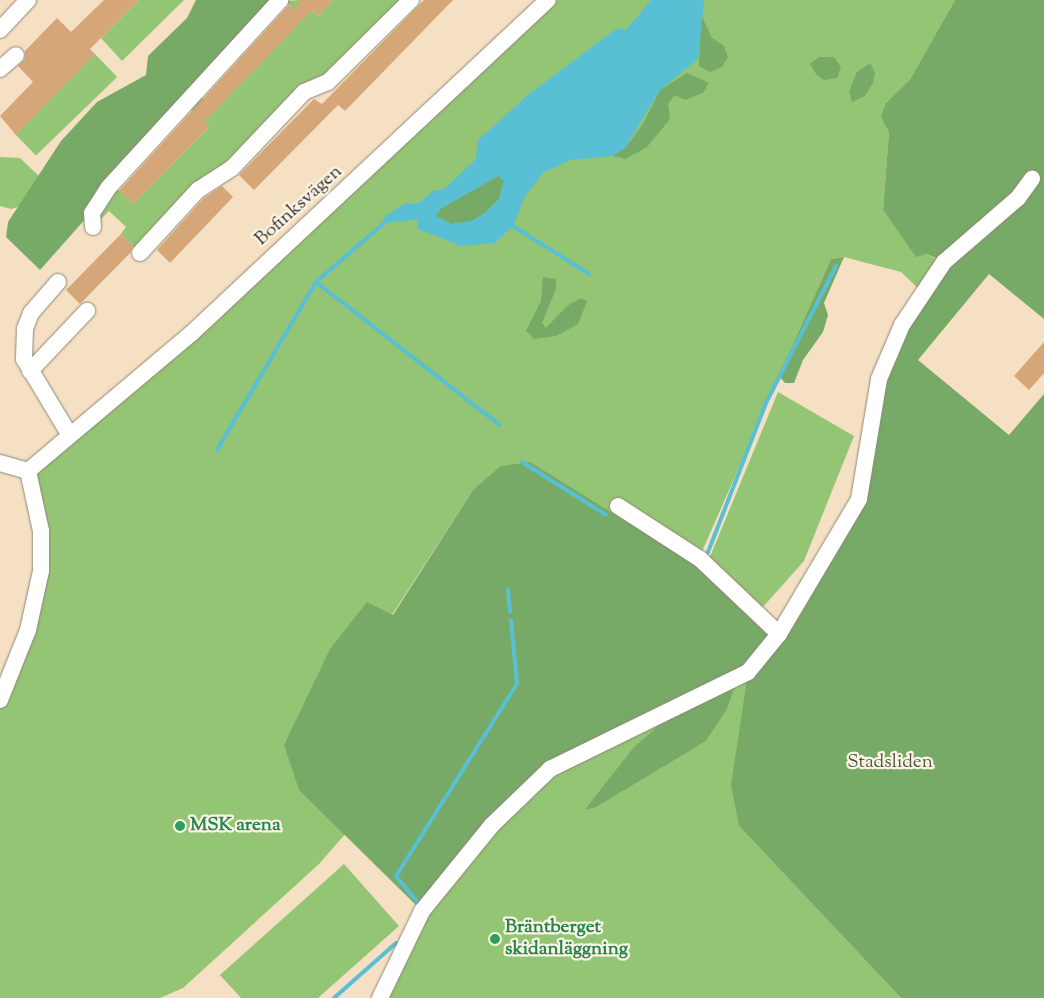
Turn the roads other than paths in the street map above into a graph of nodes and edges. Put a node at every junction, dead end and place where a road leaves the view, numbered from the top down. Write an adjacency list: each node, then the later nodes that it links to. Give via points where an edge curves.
1 (28, 0): 5 (street)
2 (280, 0): 9 (street, via 108,188 92,213)
3 (411, 0): 10 (street, via 328,82 304,92 232,168 198,190)
4 (548, 0): 14 (street, Bofinksvägen, via 192,333)
5 (0, 30)
6 (16, 55): 7 (street)
7 (0, 69)
8 (1032, 180): 18 (street, via 1018,198 944,262 902,325 879,379 858,499)
9 (93, 227)
10 (140, 253)
11 (58, 282): 13 (street, via 31,313 25,329 24,359)
12 (87, 311): 13 (street)
13 (30, 371): 14 (street)
14 (70, 434): 16 (street, Bofinksvägen)
15 (0, 462): 16 (street)
16 (28, 471): 19 (street, via 40,531 41,570 28,630)
17 (618, 506): 18 (street, via 700,559)
18 (779, 634): 20 (street, via 748,672 550,769 492,825 422,910)
19 (0, 700)
20 (380, 998)

